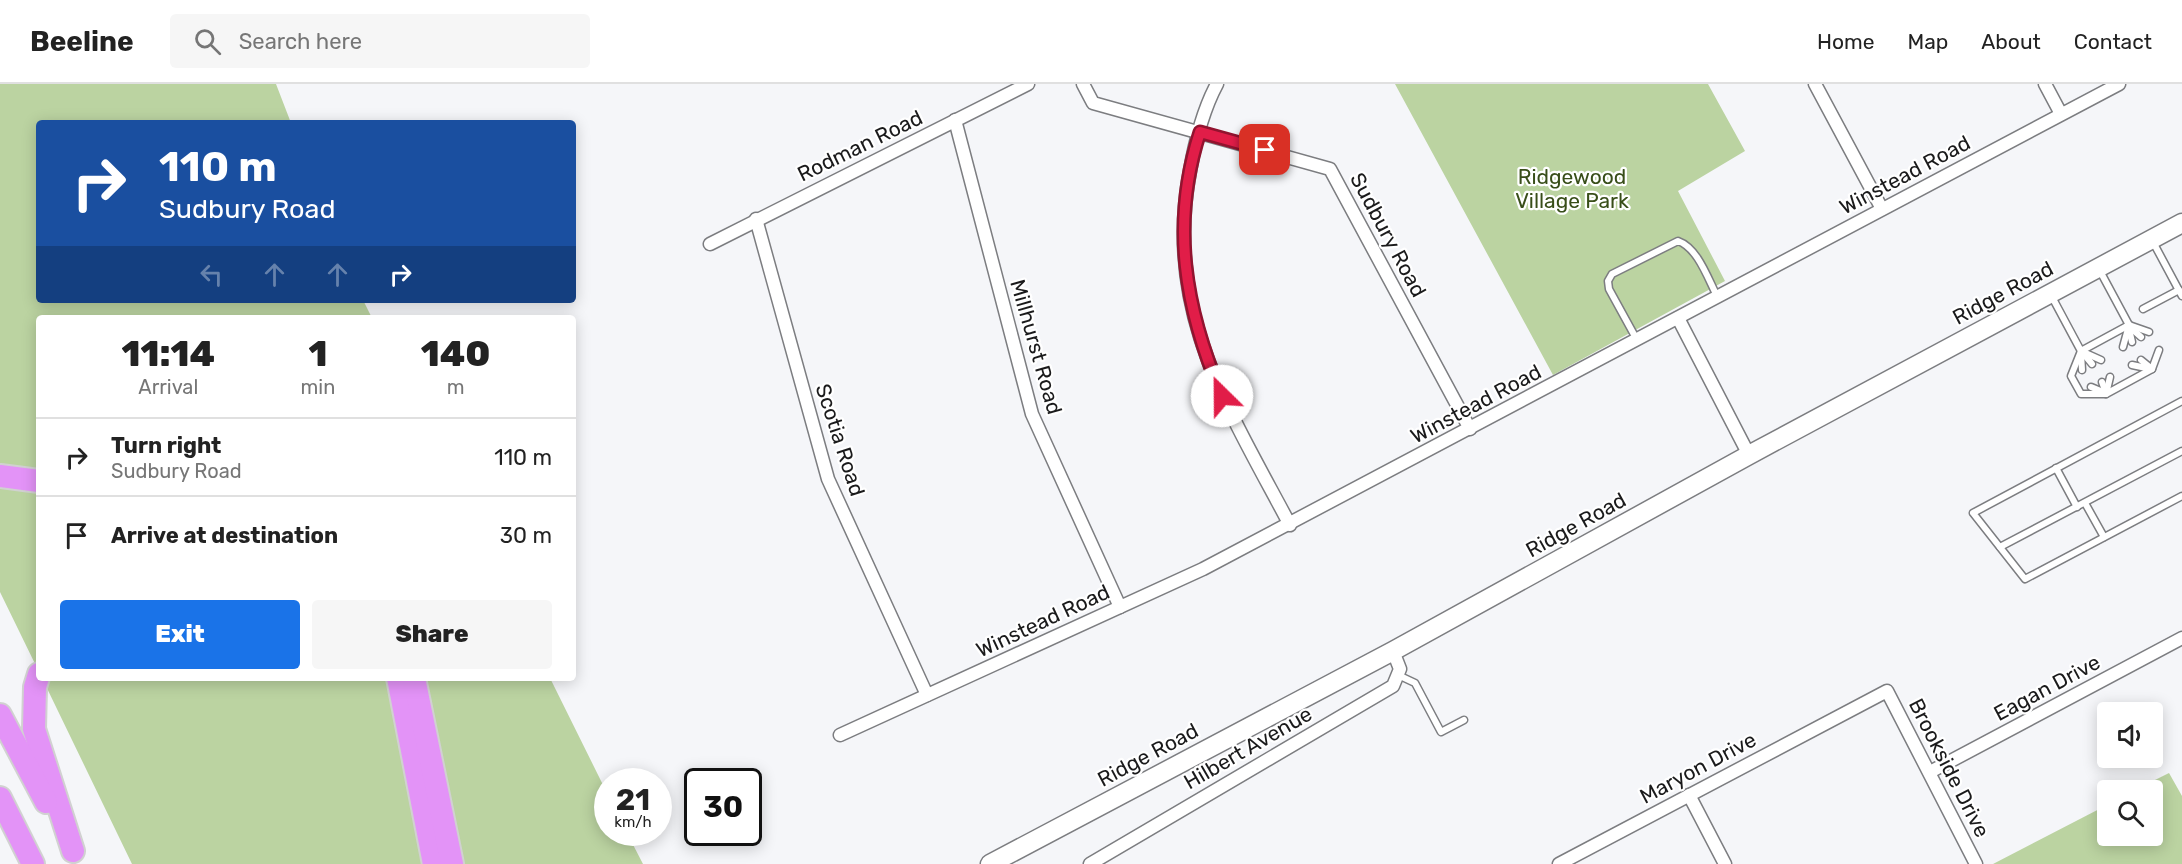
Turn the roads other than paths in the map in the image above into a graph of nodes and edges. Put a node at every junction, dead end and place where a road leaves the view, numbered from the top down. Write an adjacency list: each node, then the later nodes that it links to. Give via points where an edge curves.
1 (1028, 84): 8 (street, Rodman Road)
2 (1083, 84): 9 (street, Sudbury Road, via 1093,104)
3 (1217, 84): 9 (street)
4 (1815, 84): 10 (street)
5 (2045, 84): 7 (street)
6 (2119, 84): 7 (street, Winstead Road)
7 (2061, 114): 10 (street, Winstead Road)
8 (955, 120): 11 (street, Rodman Road); 53 (street, Millhurst Road, via 1032,414)
9 (1200, 132): 41 (street, Sudbury Road, via 1330,169); 50 (street, via 1183,218 1185,264 1196,324 1222,396)
10 (1882, 209): 18 (street, Winstead Road)
11 (756, 219): 14 (street, Rodman Road); 60 (street, Scotia Road, via 828,479)
12 (2182, 224): 13 (street, Ridge Road)
13 (2151, 239): 15 (street, Ridge Road); 17 (lane)
14 (710, 244)
15 (2098, 268): 16 (street, Ridge Road); 21 (lane)
16 (2050, 293): 28 (lane); 43 (street, Ridge Road)
17 (2180, 293): 19 (lane)
18 (1718, 297): 20 (street, Winstead Road); 24 (lane, via 1693,251 1678,241 1612,274 1609,289)
19 (2143, 309)
20 (1678, 318): 24 (street, Winstead Road); 43 (street)
21 (2129, 325): 22 (lane); 23 (lane); 25 (lane); 26 (lane); 28 (lane)
22 (2149, 333)
23 (2141, 337)
24 (1637, 340): 41 (street, Winstead Road)
25 (2132, 342)
26 (2122, 347)
27 (2159, 350): 34 (lane)
28 (2081, 351): 30 (lane); 32 (lane); 35 (lane); 39 (lane, via 2071,376 2081,394)
29 (2151, 355): 34 (lane)
30 (2101, 360)
31 (2141, 360): 34 (lane)
32 (2092, 364)
33 (2132, 365): 34 (lane)
34 (2152, 369): 39 (lane)
35 (2082, 370)
36 (2110, 377): 39 (lane)
37 (2102, 382): 39 (lane)
38 (2091, 387): 39 (lane)
39 (2106, 394)
40 (2182, 401): 44 (lane)
41 (1470, 429): 50 (street, Winstead Road)
42 (2182, 452): 48 (lane)
43 (1749, 455): 55 (street, Ridge Road)
44 (2056, 468): 49 (lane); 52 (lane, via 1973,513)
45 (0, 476): 46 (highway)
46 (36, 481)
47 (2182, 496): 51 (lane)
48 (2085, 502): 49 (lane); 51 (lane)
49 (2077, 507): 52 (lane)
50 (1290, 525): 53 (street, Winstead Road)
51 (2104, 537): 52 (lane, via 2025,579)
52 (2000, 547)
53 (1120, 607): 60 (street, Winstead Road)
54 (2182, 638): 65 (street, Eagan Drive)
55 (1393, 651): 56 (street, via 1400,669); 72 (street, Ridge Road)
56 (1398, 675): 63 (lane, via 1415,682 1441,732); 73 (street, Hilbert Avenue, via 1393,686)
57 (36, 681): 68 (highway, via 34,729)
58 (399, 681): 70 (highway)
59 (415, 681): 71 (highway)
60 (927, 695): 64 (street, Winstead Road)
61 (1855, 708): 65 (street, Brookside Drive, via 1887,691); 66 (street, Maryon Drive)
62 (0, 715): 68 (highway)
63 (1464, 720)
64 (840, 735)
65 (1930, 772): 76 (street, Brookside Drive)
66 (1689, 795): 74 (street, Maryon Drive); 75 (street)
67 (0, 798): 69 (highway)
68 (76, 858)
69 (33, 864)
70 (434, 864)
71 (452, 864)
72 (990, 864)
73 (1090, 864)
74 (1558, 864)
75 (1725, 864)
76 (1976, 864)

